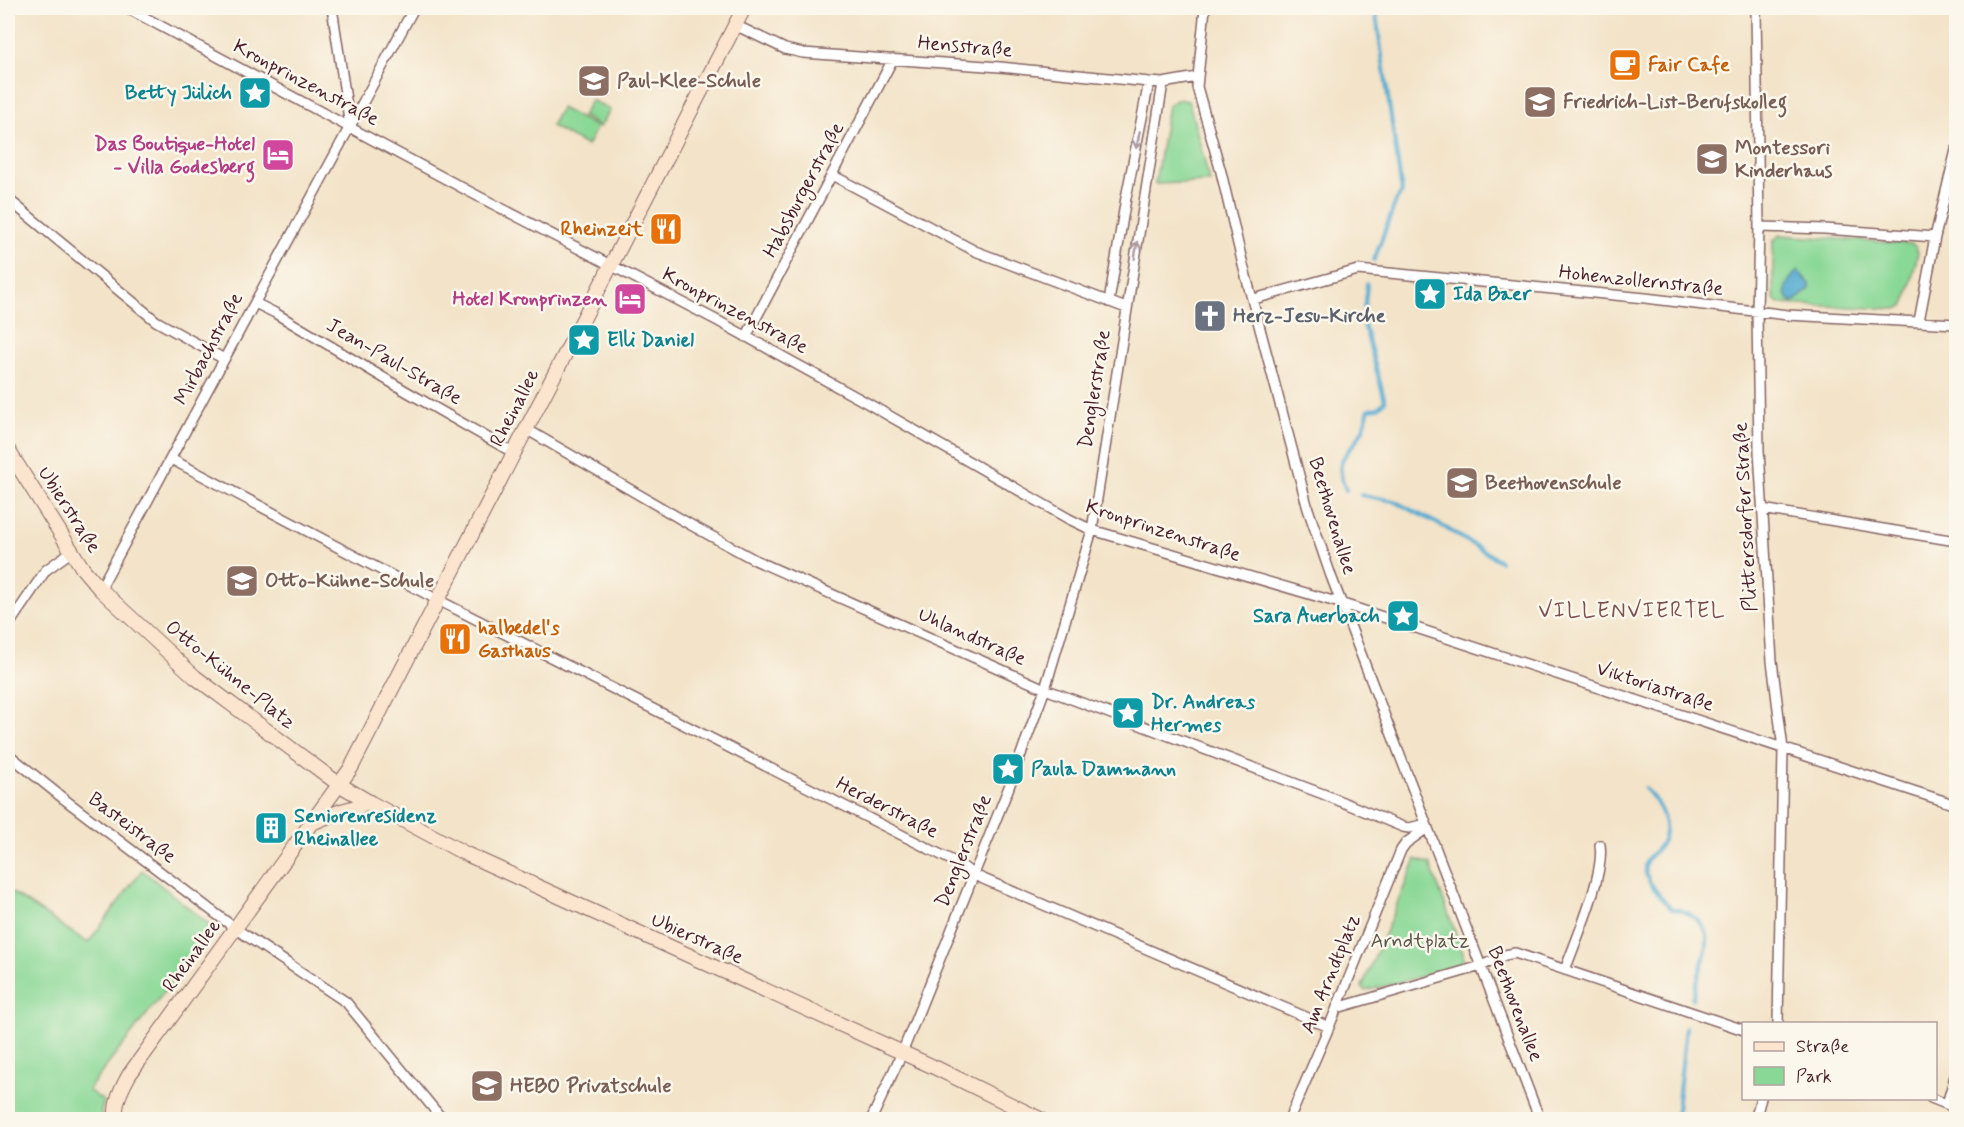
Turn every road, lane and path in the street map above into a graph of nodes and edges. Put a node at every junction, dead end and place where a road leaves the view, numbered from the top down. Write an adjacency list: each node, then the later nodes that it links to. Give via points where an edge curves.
1 (127, 8): 12 (street, Kronprinzenstraße)
2 (332, 8): 12 (street)
3 (414, 8): 12 (street, Mirbachstraße)
4 (744, 8): 7 (street, Rheinallee)
5 (1205, 8): 9 (street, Beethovenallee)
6 (1756, 8): 18 (street, Plittersdorfer Straße)
7 (735, 25): 8 (street, Hensstraße, via 785,49); 20 (street, Rheinallee)
8 (893, 59): 10 (street, Hensstraße); 14 (street, Habsburgerstraße)
9 (1197, 77): 11 (street, Hensstraße); 21 (street, Beethovenallee)
10 (1149, 82): 11 (street, Hensstraße); 15 (street, Denglerstraße, one-way to 15)
11 (1163, 83): 17 (street, Denglerstraße)
12 (350, 126): 20 (street, Kronprinzenstraße); 23 (street, Mirbachstraße)
13 (1956, 150): 19 (street)
14 (832, 175): 22 (street, via 975,251); 28 (street, Habsburgerstraße)
15 (1126, 198): 17 (street); 22 (street, Denglerstraße)
16 (8, 199): 29 (street, via 156,321)
17 (1144, 200): 24 (street, Denglerstraße, one-way to 17)
18 (1759, 227): 19 (street); 25 (street, Plittersdorfer Straße)
19 (1935, 237): 26 (street)
20 (611, 265): 28 (street, Kronprinzenstraße); 30 (street, Rheinallee)
21 (1254, 299): 25 (street, Hohenzollernstraße, via 1358,270); 40 (street, Beethovenallee, via 1308,509)
22 (1109, 302): 24 (street)
23 (255, 303): 29 (street, Mirbachstraße); 32 (street, Jean-Paul-Straße)
24 (1126, 308): 35 (street, Denglerstraße)
25 (1757, 312): 26 (street, Hohenzollernstraße); 34 (street, Plittersdorfer Straße)
26 (1919, 321): 27 (street, Hohenzollernstraße)
27 (1956, 324)
28 (746, 338): 35 (street, Kronprinzenstraße)
29 (225, 359): 33 (street, Mirbachstraße)
30 (526, 429): 32 (street, Rheinallee); 42 (street, Uhlandstraße, via 741,553)
31 (8, 450): 37 (street, Ubierstraße)
32 (514, 453): 39 (street, Rheinallee)
33 (171, 459): 38 (street, Mirbachstraße); 39 (street)
34 (1762, 509): 36 (street); 43 (street, Plittersdorfer Straße, via 1772,661)
35 (1092, 530): 40 (street, Kronprinzenstraße); 42 (street, Denglerstraße)
36 (1956, 541)
37 (72, 551): 38 (street, Ubierstraße); 41 (street, via 46,570)
38 (100, 589): 45 (street, Otto-Kühne-Platz, via 195,677)
39 (438, 600): 45 (street, Rheinallee); 54 (street, Herderstraße)
40 (1343, 604): 43 (street, Viktoriastraße); 50 (street, Beethovenallee)
41 (8, 626)
42 (1045, 689): 51 (street, Uhlandstraße); 54 (street, Denglerstraße)
43 (1783, 748): 48 (street, Viktoriastraße); 59 (street, Plittersdorfer Straße)
44 (8, 754): 55 (street, Basteistraße)
45 (340, 784): 47 (street, Ubierstraße); 49 (street, Rheinallee)
46 (1956, 793): 48 (street)
47 (371, 803): 49 (street); 62 (street, Ubierstraße, via 464,853)
48 (1955, 805)
49 (314, 822): 55 (street, Rheinallee)
50 (1426, 826): 51 (street, Uhlandstraße); 52 (street, Am Arndtplatz); 56 (street, Beethovenallee)
51 (1403, 827): 52 (street)
52 (1406, 843): 58 (street, Am Arndtplatz)
53 (1600, 845): 57 (street, via 1602,855 1587,911)
54 (974, 874): 60 (street, Herderstraße); 62 (street, Denglerstraße)
55 (236, 929): 68 (street, Rheinallee, via 129,1075 120,1093); 69 (street, Basteistraße, via 346,1002)
56 (1481, 966): 57 (street, via 1515,953); 58 (street); 73 (street, Beethovenallee)
57 (1565, 970): 61 (street)
58 (1337, 1008): 60 (street, Am Arndtplatz)
59 (1778, 1022)
60 (1329, 1027): 72 (street, Am Arndtplatz)
61 (1742, 1030)
62 (902, 1053): 70 (street, Denglerstraße); 71 (street, Ubierstraße)
63 (1956, 1073): 66 (street)
64 (1760, 1100): 74 (street)
65 (1936, 1100): 66 (street)
66 (1947, 1104): 67 (street)
67 (1956, 1108)
68 (116, 1119)
69 (443, 1119)
70 (871, 1119)
71 (1042, 1119)
72 (1289, 1119)
73 (1540, 1119)
74 (1755, 1119)

